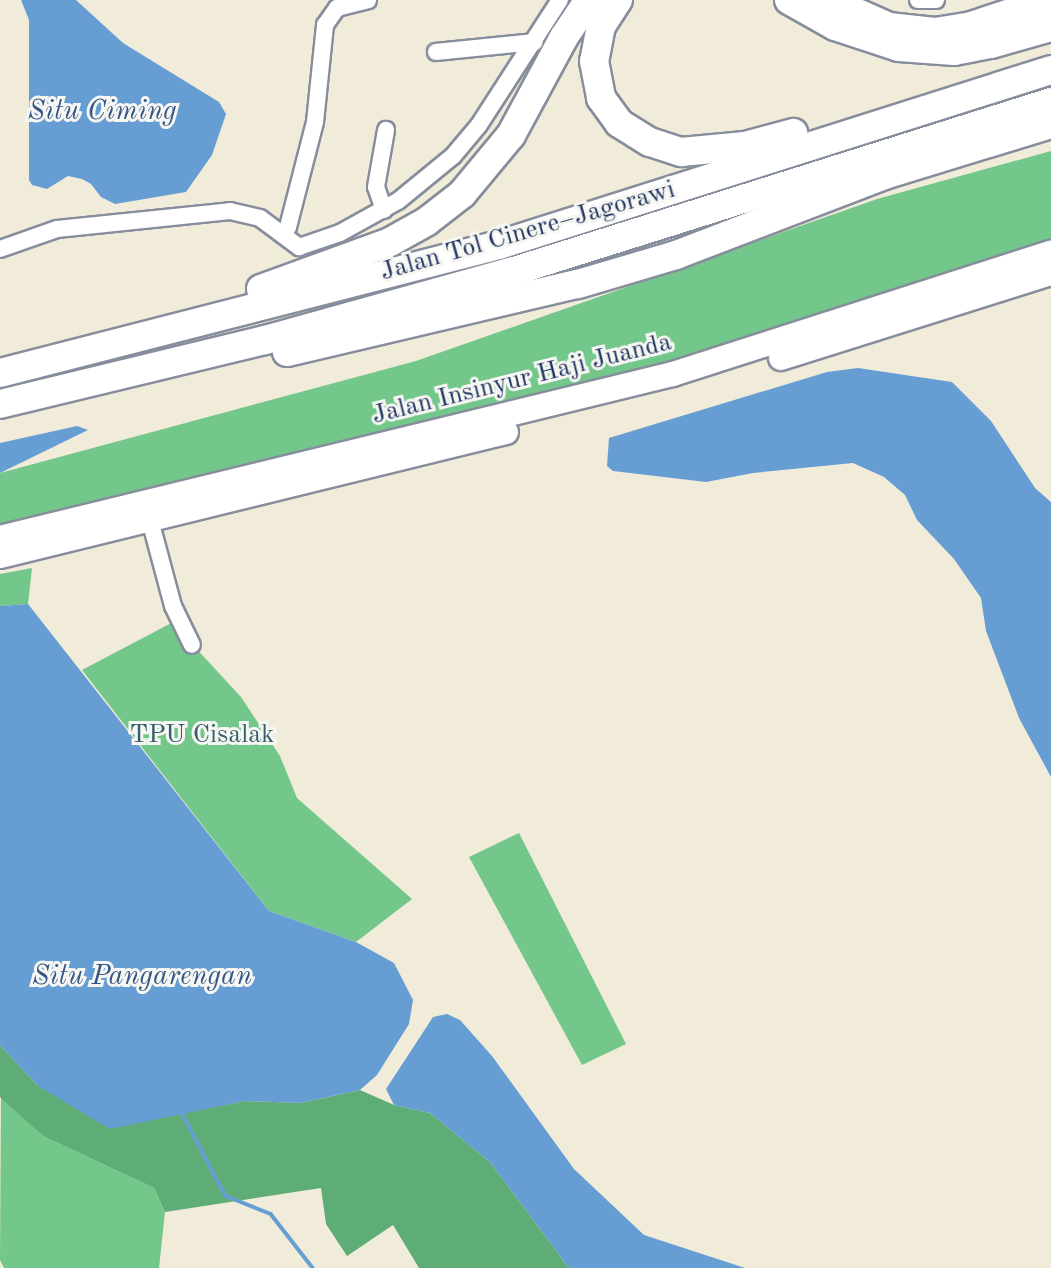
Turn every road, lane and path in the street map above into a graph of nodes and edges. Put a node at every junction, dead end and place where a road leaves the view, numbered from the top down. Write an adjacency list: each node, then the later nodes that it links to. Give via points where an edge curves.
1 (368, 0): 20 (street, via 337,8 328,17 315,122)
2 (560, 0): 12 (street)
3 (589, 0): 24 (highway, via 511,135 461,194 426,222 390,242)
4 (618, 0): 15 (highway, via 596,42 594,61 601,97 609,112 631,132 681,152 745,146 879,109)
5 (789, 0): 11 (highway, via 835,26 899,47 954,51)
6 (828, 0): 10 (highway, via 889,27 935,32 971,26)
7 (918, 0): 8 (street)
8 (927, 0): 9 (street)
9 (936, 0)
10 (1050, 0)
11 (1051, 27)
12 (534, 42): 13 (street); 19 (street, via 468,139 435,172)
13 (436, 52)
14 (1051, 70): 15 (highway, Jalan Tol Cinere–Jagorawi)
15 (1008, 83): 24 (highway, Jalan Tol Cinere–Jagorawi, via 499,245)
16 (1051, 102): 26 (highway, Jalan Tol Cinere–Jagorawi, via 511,272)
17 (1051, 124): 26 (highway, via 884,175 676,255 578,284 247,362)
18 (386, 130): 19 (street, via 376,187)
19 (384, 210): 20 (street, via 305,246 293,245)
20 (283, 235): 21 (street, via 250,214 216,211 57,229)
21 (0, 249)
22 (1051, 253): 28 (highway, Jalan Insinyur Haji Juanda, via 673,373)
23 (1051, 273): 28 (highway, Jalan Insinyur Haji Juanda, via 669,392)
24 (110, 344): 25 (highway, Jalan Tol Cinere–Jagorawi)
25 (4, 372)
26 (98, 382): 27 (highway, Jalan Tol Cinere–Jagorawi)
27 (7, 402)
28 (272, 482): 29 (highway, Jalan Insinyur Haji Juanda); 30 (highway, Jalan Insinyur Haji Juanda)
29 (150, 520): 31 (highway, Jalan Insinyur Haji Juanda); 32 (street, via 173,606)
30 (0, 538)
31 (0, 556)
32 (192, 645)

